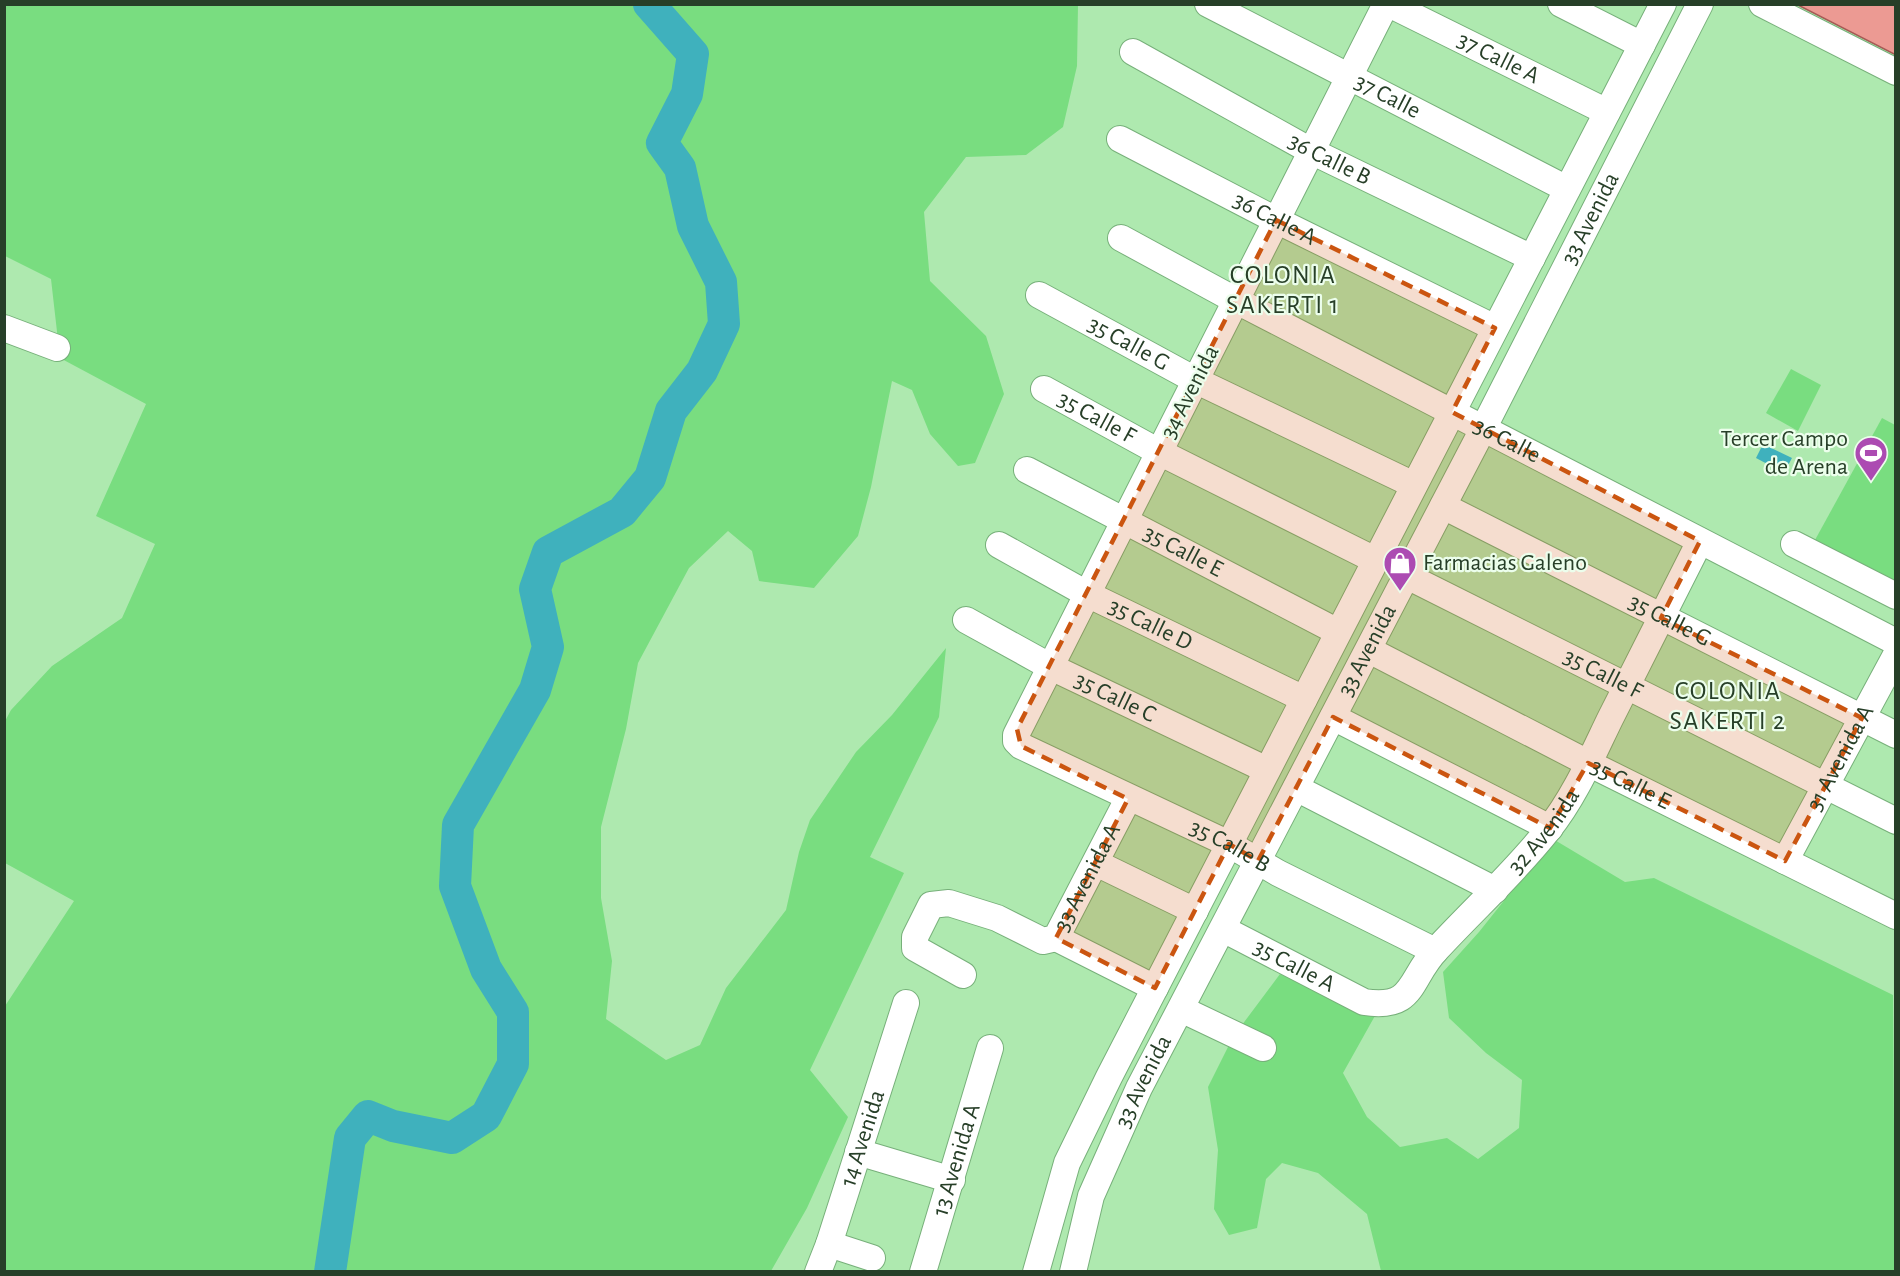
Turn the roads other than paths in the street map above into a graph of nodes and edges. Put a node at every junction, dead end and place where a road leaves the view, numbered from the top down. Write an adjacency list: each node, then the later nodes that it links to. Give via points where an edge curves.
1 (1208, 4): 10 (street, 37 Calle)
2 (1388, 4): 10 (street, 34 Avenida); 11 (street, 37 Calle A)
3 (1561, 4): 7 (street)
4 (1663, 4): 7 (street, 33 Avenida)
5 (1700, 4): 26 (street, 33 Avenida)
6 (1762, 4): 9 (street)
7 (1641, 45): 11 (street, 33 Avenida)
8 (1132, 51): 13 (street, 36 Calle B)
9 (1896, 72)
10 (1348, 77): 13 (street, 34 Avenida); 14 (street, 37 Calle)
11 (1607, 112): 14 (street, 33 Avenida)
12 (1120, 139): 15 (street, 36 Calle A)
13 (1311, 151): 15 (street, 34 Avenida); 17 (street, 36 Calle B)
14 (1567, 189): 17 (street, 33 Avenida)
15 (1276, 220): 19 (street, 34 Avenida); 21 (street, 36 Calle A)
16 (1121, 238): 19 (street, 36 Calle)
17 (1532, 258): 21 (street, 33 Avenida)
18 (1039, 295): 23 (street, 35 Calle G)
19 (1235, 300): 23 (street, 34 Avenida); 25 (street, 36 Calle)
20 (4, 328): 22 (street)
21 (1495, 328): 25 (street, 33 Avenida)
22 (57, 348)
23 (1197, 381): 27 (street, 34 Avenida); 29 (street, 35 Calle G)
24 (1044, 389): 27 (street, 35 Calle F)
25 (1452, 412): 26 (street, 36 Calle); 29 (street, 33 Avenida)
26 (1483, 429): 30 (street, 33 Avenida); 32 (street, 36 Calle)
27 (1159, 452): 31 (street, 34 Avenida); 35 (street, 35 Calle F)
28 (1027, 470): 31 (street, 35 Calle E)
29 (1414, 485): 35 (street, 33 Avenida)
30 (1443, 506): 36 (street, 33 Avenida); 39 (street, 35 Calle G)
31 (1123, 521): 37 (street, 34 Avenida); 41 (street, 35 Calle E)
32 (1700, 541): 39 (street, 32 Avenida); 42 (street, 36 Calle)
33 (1794, 544): 38 (street)
34 (999, 545): 37 (street, 35 Calle D)
35 (1375, 560): 41 (street, 33 Avenida)
36 (1407, 576): 43 (street, 33 Avenida); 46 (street, 35 Calle F)
37 (1087, 594): 45 (street, 34 Avenida); 47 (street, 35 Calle D)
38 (1896, 596)
39 (1661, 618): 46 (street, 32 Avenida); 49 (street, 35 Calle G)
40 (966, 621): 45 (street, 35 Calle C)
41 (1338, 632): 47 (street, 33 Avenida)
42 (1896, 642)
43 (1369, 650): 48 (street, 33 Avenida); 52 (street, 35 Calle E)
44 (1896, 655): 49 (street, 31 Avenida A)
45 (1051, 667): 51 (street, 34 Avenida, via 1017,729 1016,741); 53 (street, 35 Calle C)
46 (1627, 686): 52 (street, 32 Avenida); 54 (street, 35 Calle F)
47 (1304, 699): 53 (street, 33 Avenida)
48 (1333, 717): 55 (street, 33 Avenida); 58 (street)
49 (1862, 718): 50 (street, 35 Calle G); 54 (street, 31 Avenida A)
50 (1896, 735)
51 (1021, 746): 56 (street, 35 Calle B)
52 (1588, 763): 58 (street, 32 Avenida); 61 (street, 35 Calle E)
53 (1267, 770): 59 (street, 33 Avenida)
54 (1827, 787): 57 (street, 35 Calle F); 61 (street, 31 Avenida A)
55 (1296, 788): 60 (street, 33 Avenida); 63 (street)
56 (1128, 799): 59 (street, 35 Calle B); 62 (street, 33 Avenida A)
57 (1896, 821)
58 (1550, 828): 63 (street, 32 Avenida)
59 (1229, 844): 60 (street, 35 Calle B); 64 (street, 33 Avenida)
60 (1258, 861): 66 (street, 33 Avenida); 68 (street, 35 Calle B)
61 (1785, 861): 65 (street, 35 Calle E)
62 (1096, 863): 64 (street); 67 (street, 33 Avenida A)
63 (1495, 890): 68 (street, 32 Avenida)
64 (1195, 911): 70 (street, 33 Avenida)
65 (1896, 915)
66 (1223, 929): 71 (street, 35 Calle A); 73 (street, 33 Avenida)
67 (1056, 938): 69 (street, 33 Avenida A, via 1043,941 949,903 931,905 915,937 915,948); 70 (street)
68 (1434, 951): 71 (street, 32 Avenida, via 1395,1003)
69 (963, 975)
70 (1155, 988): 82 (street, 33 Avenida, via 1067,1163)
71 (1364, 1002)
72 (906, 1003): 76 (street, 14 Avenida)
73 (1181, 1009): 75 (street); 83 (street, 33 Avenida, via 1139,1088 1091,1196)
74 (990, 1048): 77 (street, 13 Avenida A)
75 (1263, 1048)
76 (858, 1152): 77 (street); 78 (street, 14 Avenida)
77 (952, 1180): 81 (street, 13 Avenida A)
78 (829, 1244): 79 (street); 80 (street, 14 Avenida)
79 (872, 1258)
80 (818, 1272)
81 (923, 1272)
82 (1036, 1272)
83 (1073, 1272)

